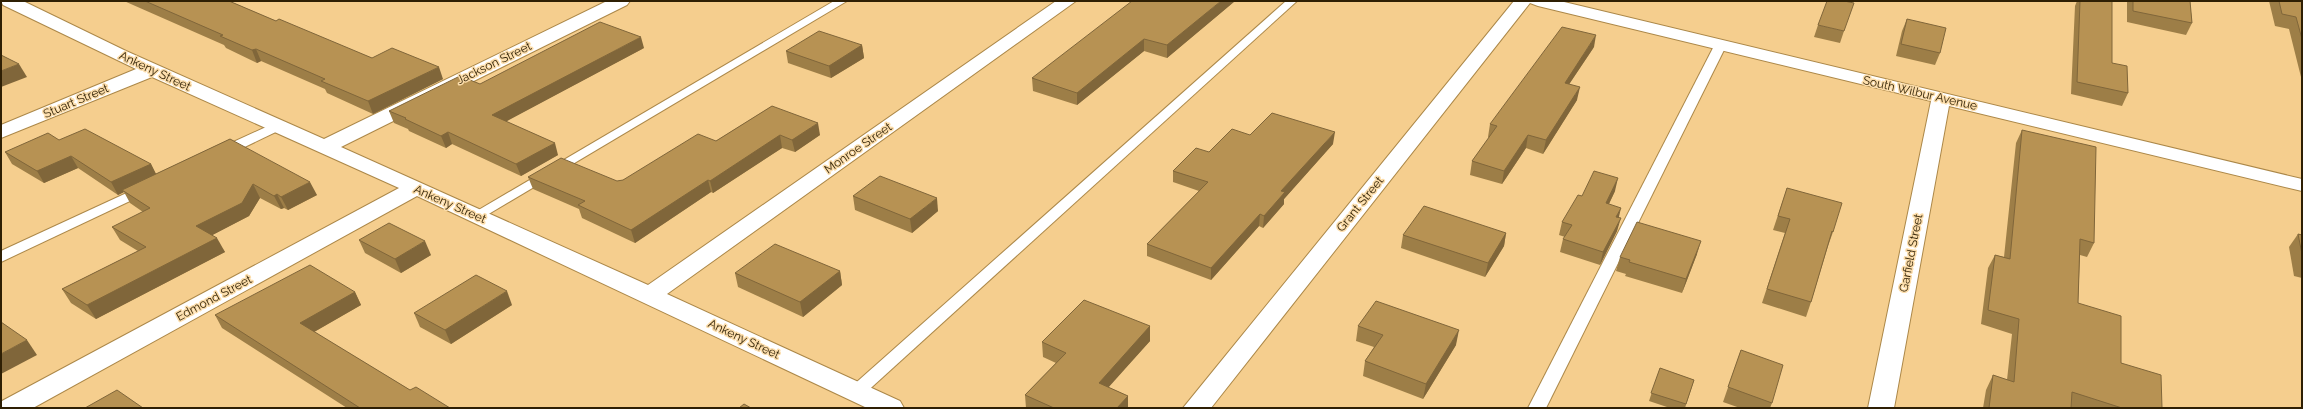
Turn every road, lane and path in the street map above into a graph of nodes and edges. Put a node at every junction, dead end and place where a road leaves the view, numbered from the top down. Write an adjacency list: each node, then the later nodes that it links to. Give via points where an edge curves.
1 (9, 1): 9 (street, Ankeny Street)
2 (621, 1): 13 (street, Jackson Street)
3 (842, 1): 18 (lane)
4 (1067, 1): 20 (street, Monroe Street)
5 (1292, 1): 21 (lane)
6 (1523, 1): 24 (street, Grant Street)
7 (1538, 1): 8 (street, South Wilbur Avenue)
8 (1720, 46): 10 (street, South Wilbur Avenue); 25 (lane)
9 (151, 70): 11 (street, Ankeny Street); 12 (street, Stuart Street)
10 (1941, 98): 16 (street, South Wilbur Avenue); 26 (street, Garfield Street)
11 (277, 126): 13 (street, Ankeny Street); 14 (lane)
12 (1, 132)
13 (324, 147): 17 (street, Ankeny Street)
14 (213, 157)
15 (156, 184): 19 (lane)
16 (2302, 185)
17 (416, 188): 18 (street, Ankeny Street); 22 (street, Edmond Street)
18 (477, 215): 20 (street, Ankeny Street)
19 (1, 258)
20 (650, 295): 21 (street, Ankeny Street)
21 (856, 392): 23 (street, Ankeny Street)
22 (11, 408)
23 (891, 408)
24 (1196, 408)
25 (1537, 408)
26 (1881, 408)

